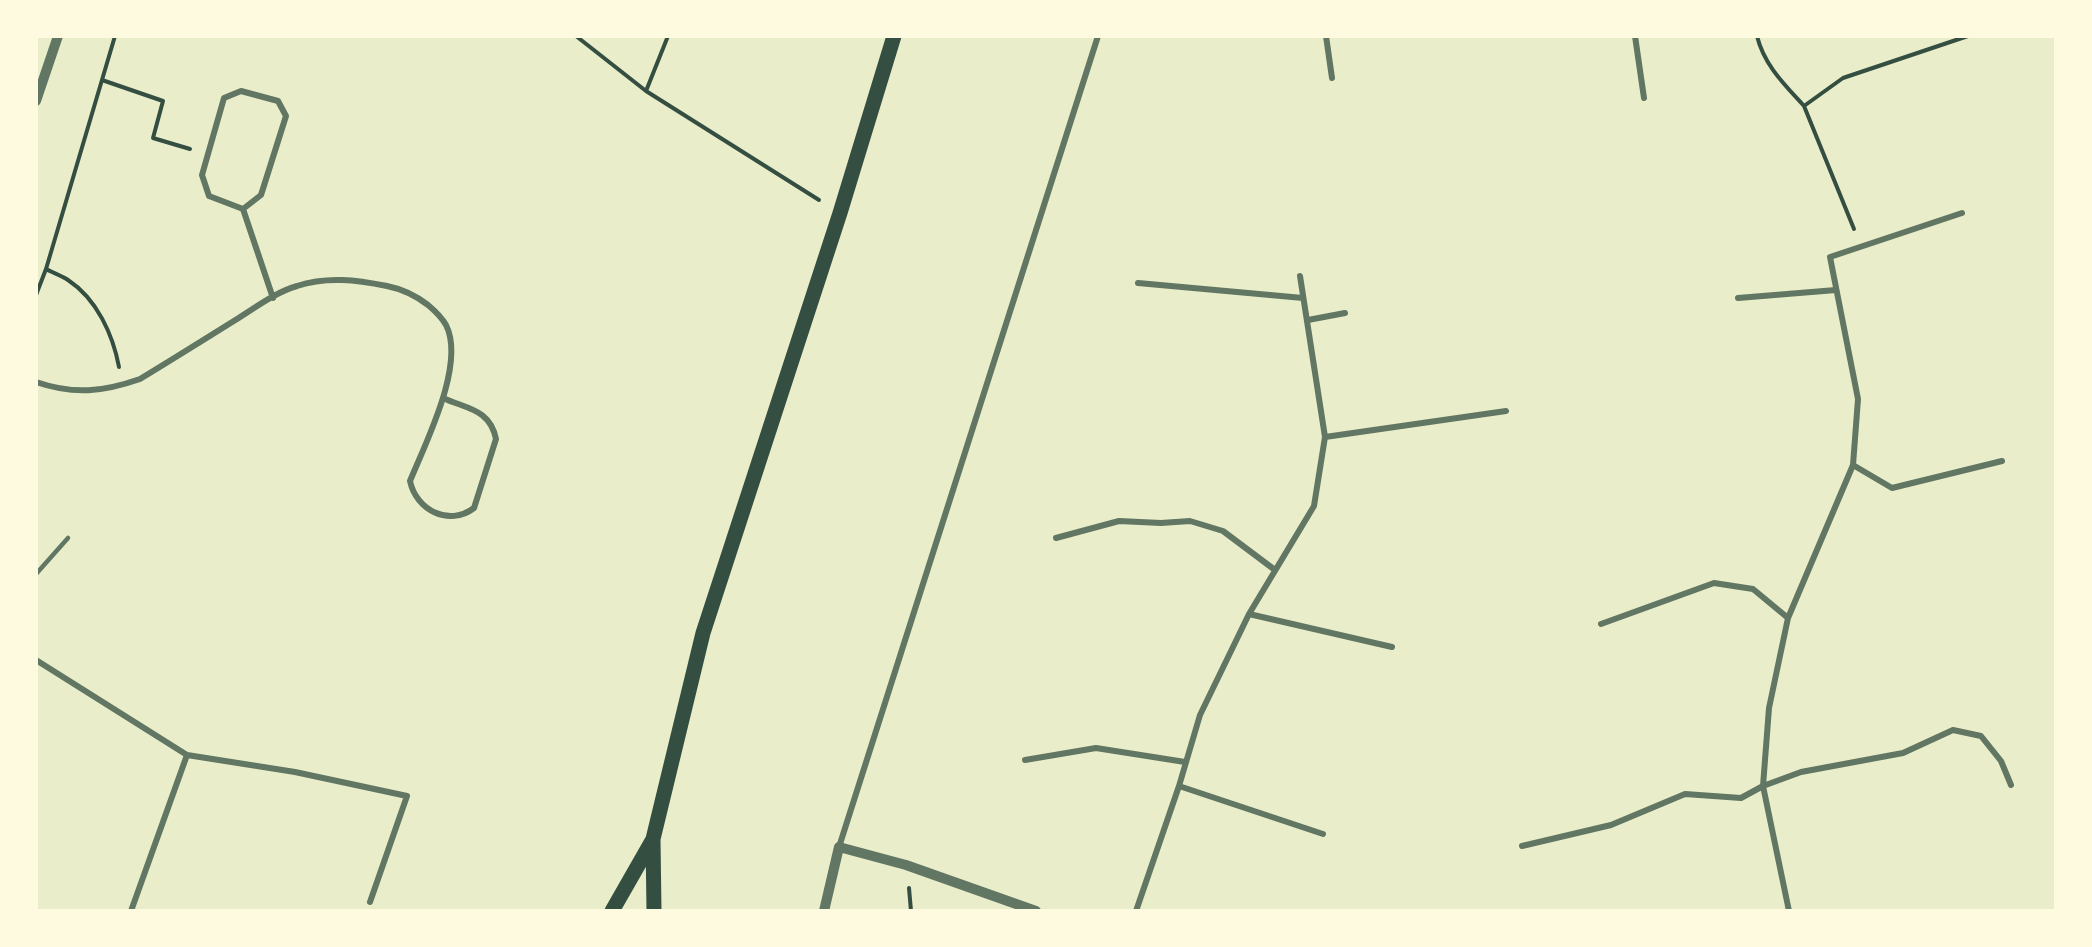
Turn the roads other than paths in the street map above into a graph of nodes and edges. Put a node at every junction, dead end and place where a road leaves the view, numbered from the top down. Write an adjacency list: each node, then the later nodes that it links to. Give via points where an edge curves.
1 (58, 36): 8 (street)
2 (894, 36): 41 (main road, via 703,633)
3 (1098, 36): 43 (street)
4 (1326, 36): 6 (street)
5 (1635, 36): 7 (street)
6 (1332, 78)
7 (1644, 98)
8 (36, 101)
9 (243, 209): 9 (street, via 209,196 202,175 225,98 240,91 278,100 286,116 261,195); 15 (street)
10 (1962, 213): 13 (street, via 1830,257)
11 (1300, 276): 14 (street)
12 (1138, 283): 14 (street)
13 (1836, 290): 16 (street); 24 (street, via 1858,399)
14 (1304, 297): 18 (street)
15 (273, 298): 19 (street, via 140,379 121,386 77,391); 20 (street, via 295,286 325,279 362,281 416,296 446,325 451,346)
16 (1738, 298)
17 (1346, 313): 18 (street)
18 (1308, 320): 22 (street)
19 (36, 382)
20 (443, 398): 20 (street, via 410,481 423,506 443,516 461,516 477,502 496,439 486,416)
21 (1506, 411): 22 (street)
22 (1325, 437): 27 (street, via 1314,506)
23 (2002, 460): 24 (street, via 1892,488)
24 (1853, 465): 30 (street)
25 (69, 538): 28 (lane)
26 (1056, 538): 27 (street, via 1119,521 1190,521 1223,531)
27 (1275, 570): 29 (street)
28 (36, 574)
29 (1249, 614): 32 (street); 36 (street, via 1200,715)
30 (1788, 618): 31 (street, via 1752,589 1714,582); 39 (street, via 1769,708)
31 (1600, 624)
32 (1392, 647)
33 (36, 660): 34 (street)
34 (187, 754): 44 (street, via 407,796); 45 (street)
35 (1025, 760): 36 (street, via 1096,748)
36 (1185, 762): 38 (street)
37 (2011, 785): 39 (street, via 2001,761 1981,736 1953,730 1903,753 1801,772)
38 (1179, 786): 40 (street); 50 (street)
39 (1763, 786): 42 (street, via 1741,798 1685,794 1611,825); 51 (street)
40 (1323, 834)
41 (653, 839): 46 (main road); 47 (main road)
42 (1522, 846)
43 (839, 847): 48 (street); 49 (street, via 906,865)
44 (370, 902)
45 (131, 911)
46 (612, 911)
47 (654, 911)
48 (824, 911)
49 (1036, 911)
50 (1136, 911)
51 (1789, 911)

